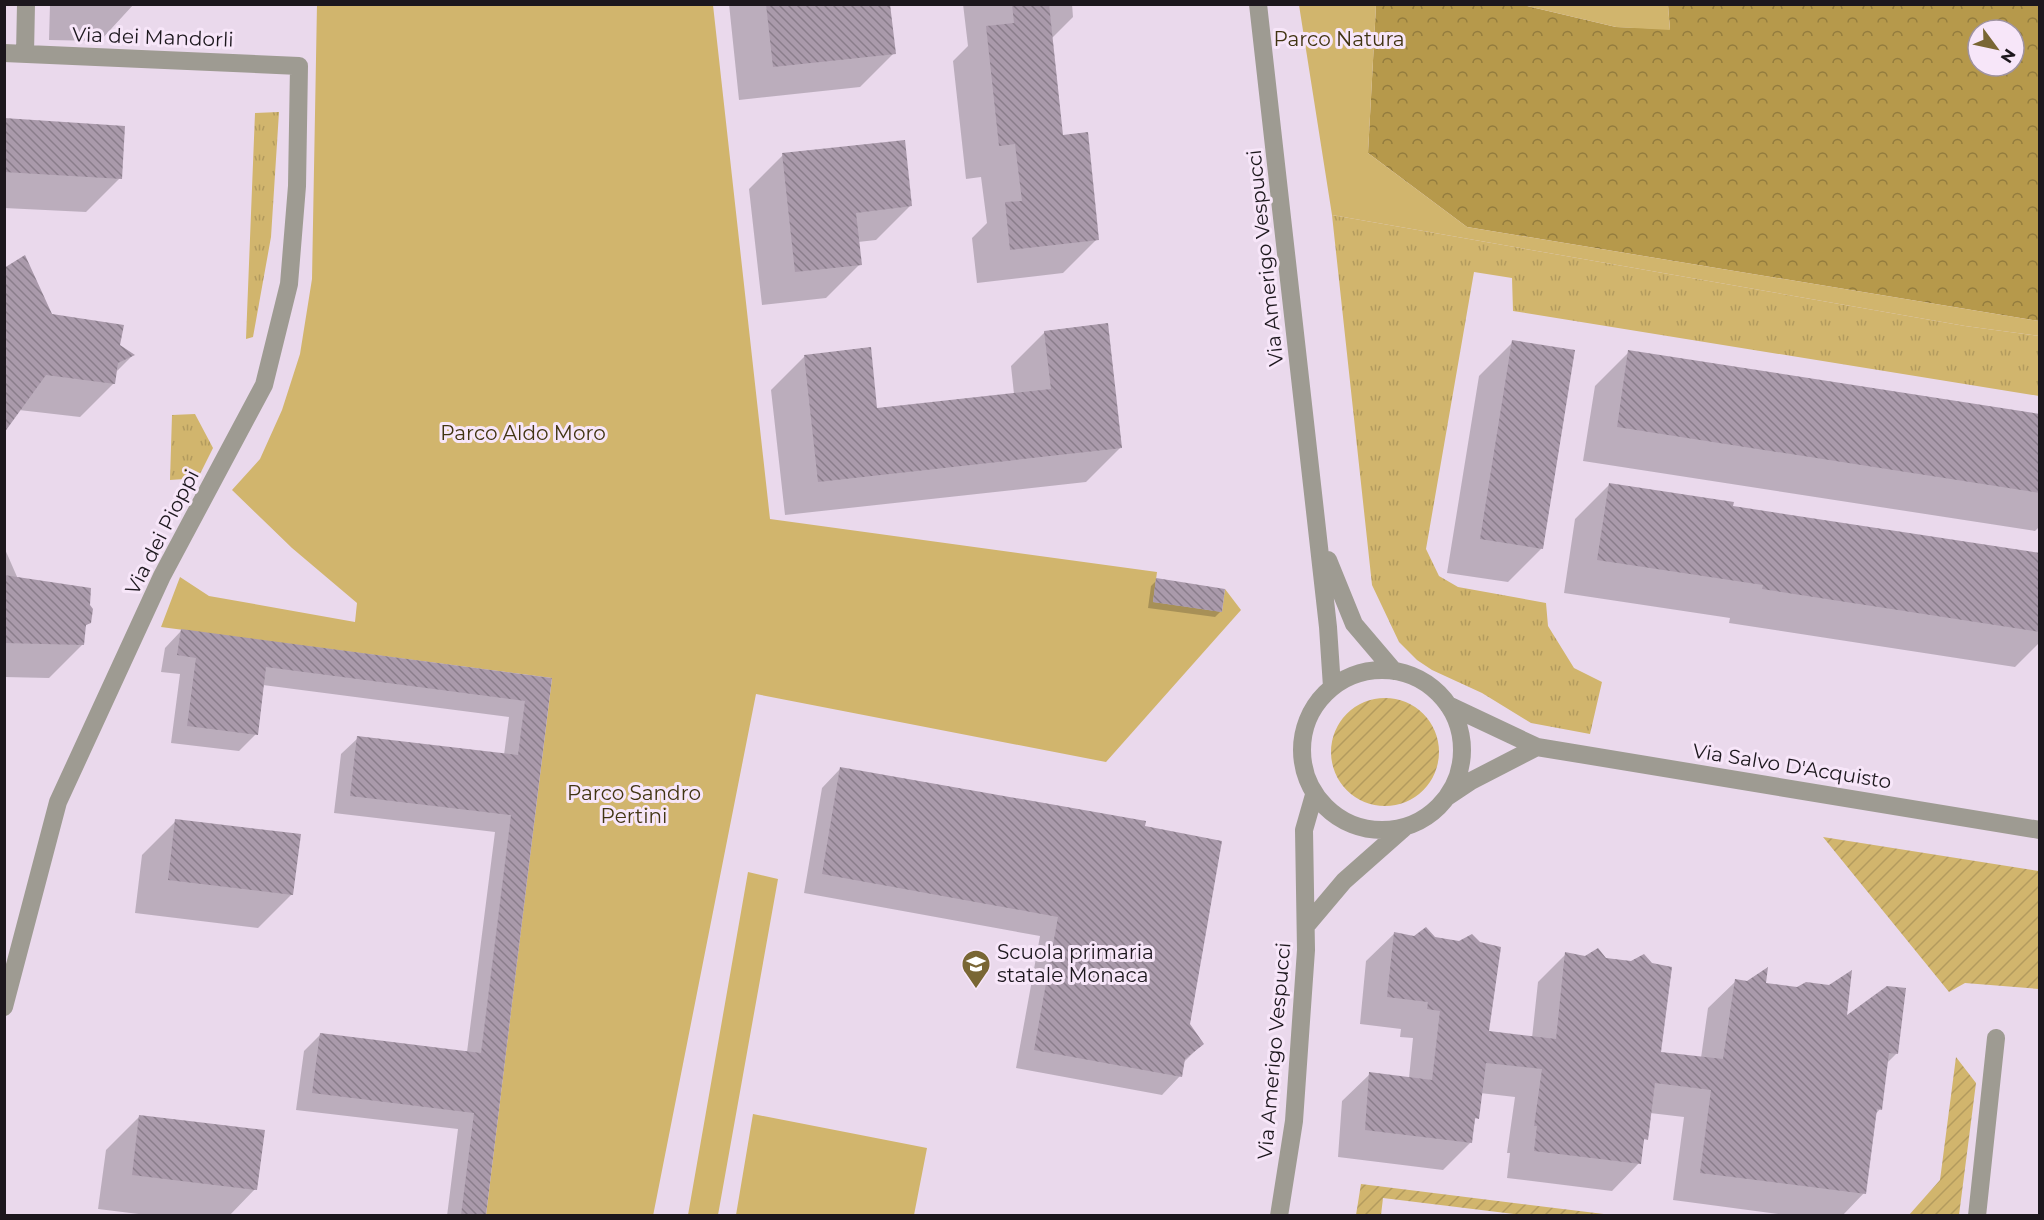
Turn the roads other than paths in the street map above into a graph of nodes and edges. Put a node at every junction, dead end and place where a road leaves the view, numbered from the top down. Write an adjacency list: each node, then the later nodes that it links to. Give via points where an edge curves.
1 (26, 4): 4 (street)
2 (1258, 4): 6 (street, Via Amerigo Vespucci)
3 (4, 53): 4 (street, Via dei Mandorli)
4 (25, 54): 5 (street, Via dei Mandorli)
5 (299, 66): 16 (street, Via dei Pioppi, via 297,186 289,284 264,385 162,576 58,802)
6 (1314, 506): 7 (street, Via Amerigo Vespucci, via 1331,573 1354,624); 8 (street, Via Amerigo Vespucci)
7 (1394, 670): 8 (street, Via Amerigo Vespucci, via 1361,672); 9 (street, Via Amerigo Vespucci, via 1433,688)
8 (1332, 687): 11 (street, Via Amerigo Vespucci, via 1312,710 1302,738 1303,767)
9 (1448, 705): 10 (street, Via Salvo D'Acquisto); 12 (street, Via Amerigo Vespucci, via 1460,732 1461,762 1452,790)
10 (1537, 747): 12 (street); 14 (street, Via Salvo D'Acquisto)
11 (1314, 795): 13 (street, Via Amerigo Vespucci, via 1331,813 1354,826 1379,831); 15 (street, Via Amerigo Vespucci, via 1304,830)
12 (1444, 799): 13 (street, Via Amerigo Vespucci, via 1432,813)
13 (1404, 828): 15 (street, Via Amerigo Vespucci, via 1344,881)
14 (2040, 830)
15 (1306, 926): 18 (street, Via Amerigo Vespucci, via 1294,1121)
16 (4, 1007)
17 (1996, 1038): 19 (street)
18 (1279, 1215)
19 (1977, 1215)

